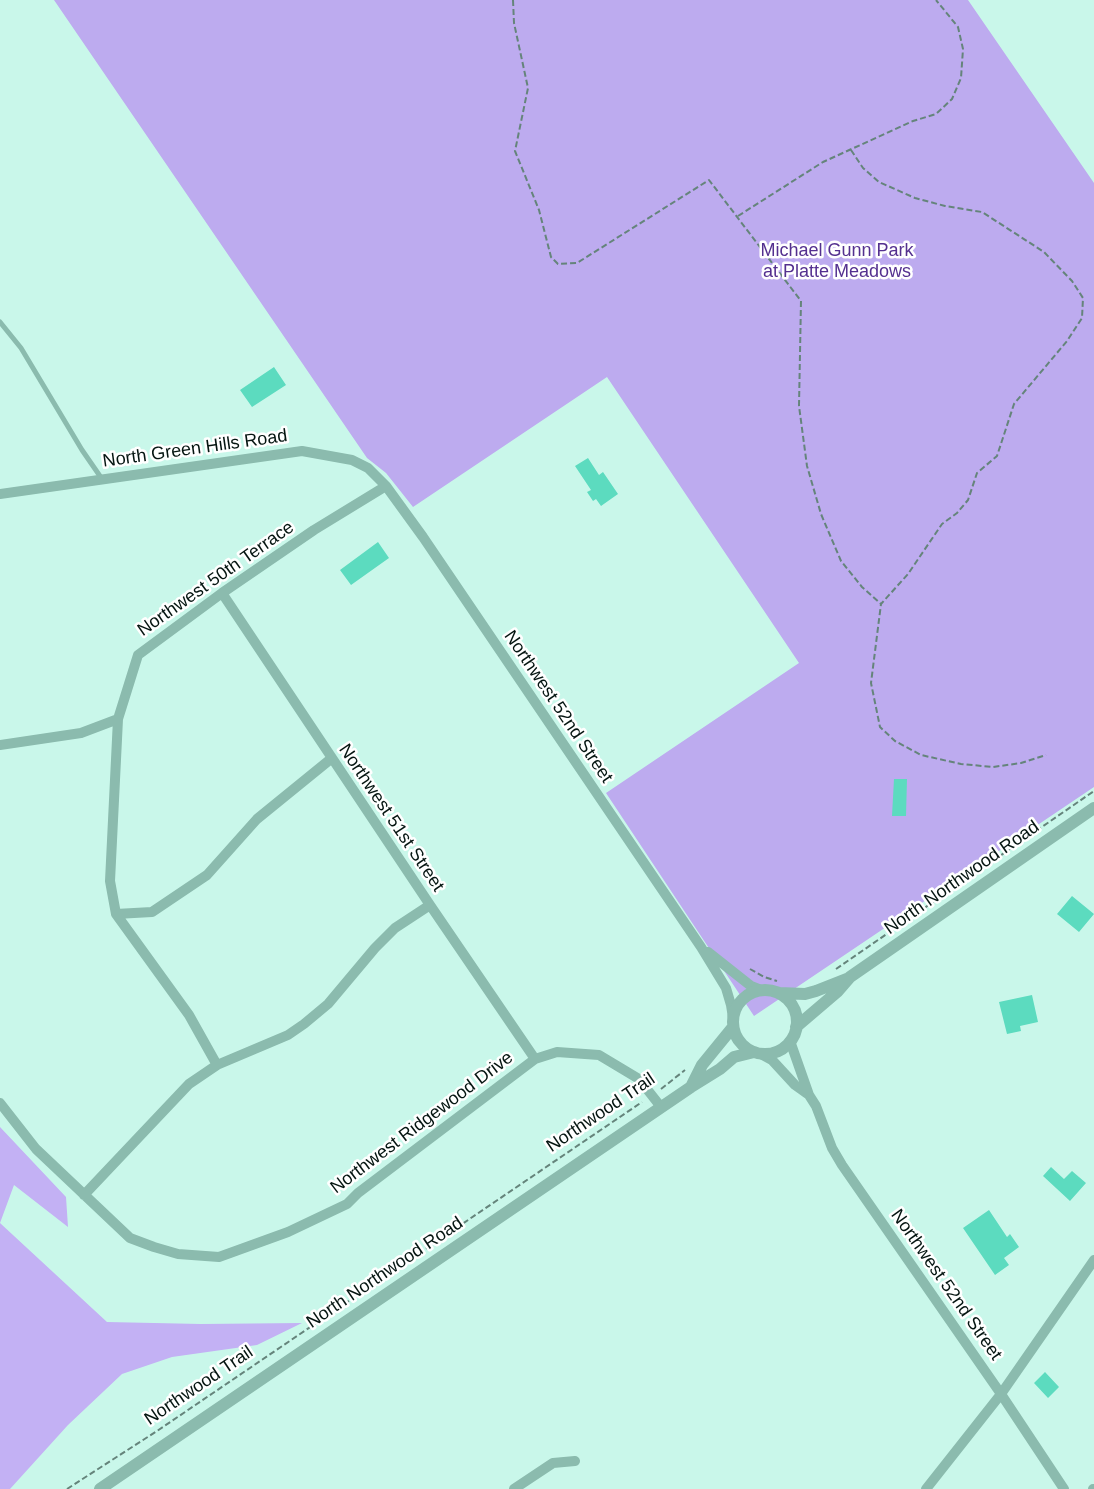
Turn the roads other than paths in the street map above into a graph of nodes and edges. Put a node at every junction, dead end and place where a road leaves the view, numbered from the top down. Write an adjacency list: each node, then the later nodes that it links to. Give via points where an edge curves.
1 (0, 322): 2 (lane, via 21,348)
2 (102, 479): 3 (street, North Green Hills Road, via 302,451 352,460 368,468); 4 (street, North Green Hills Road)
3 (386, 486): 5 (street, Northwest 50th Terrace); 12 (street, Northwest 52nd Street)
4 (0, 494)
5 (222, 593): 6 (street, Northwest 50th Terrace, via 138,655); 8 (street, Northwest 51st Street)
6 (118, 719): 7 (street, via 81,733); 11 (street, Northwest 50th Terrace, via 110,881)
7 (0, 745)
8 (332, 758): 10 (street, Northwest 51st Street); 11 (street, via 257,819 207,875 152,912)
9 (1094, 808): 13 (street, North Northwood Road)
10 (430, 905): 20 (street, Northwest 51st Street); 21 (street, via 395,928 328,1004 304,1024 288,1035)
11 (116, 914): 21 (street, Northwest 50th Terrace, via 189,1016)
12 (701, 947): 15 (street, Northwest 52nd Street); 16 (street, Northwest 52nd Street, via 726,988)
13 (850, 977): 14 (street, North Northwood Road, via 805,994); 17 (street, North Northwood Road)
14 (781, 988): 15 (street); 17 (street, via 793,1007)
15 (761, 990): 16 (street, via 746,997 735,1010)
16 (733, 1023): 19 (street, via 741,1043); 22 (street, North Northwood Road)
17 (796, 1027): 18 (street)
18 (790, 1041): 19 (street, via 777,1052); 23 (street, Northwest 52nd Street)
19 (758, 1053): 22 (street, North Northwood Road, via 735,1057); 23 (street, Northwest 52nd Street, via 772,1060)
20 (535, 1059): 25 (street, Northwest Ridgewood Drive, via 557,1052 599,1055 639,1079); 26 (street, Northwest Ridgewood Drive, via 347,1204 288,1232 219,1257 178,1254 130,1238)
21 (217, 1065): 26 (street, via 180,1091)
22 (691, 1087): 25 (street, North Northwood Road)
23 (809, 1095): 28 (street, Northwest 52nd Street, via 842,1165)
24 (0, 1103): 26 (street, Northwest Ridgewood Drive, via 36,1149)
25 (661, 1107): 30 (street, North Northwood Road)
26 (84, 1195)
27 (1094, 1260): 28 (street)
28 (1001, 1394): 32 (street); 33 (street, Northwest 52nd Street)
29 (575, 1461): 31 (street, via 553,1463)
30 (100, 1489)
31 (514, 1489)
32 (926, 1489)
33 (1064, 1489)

